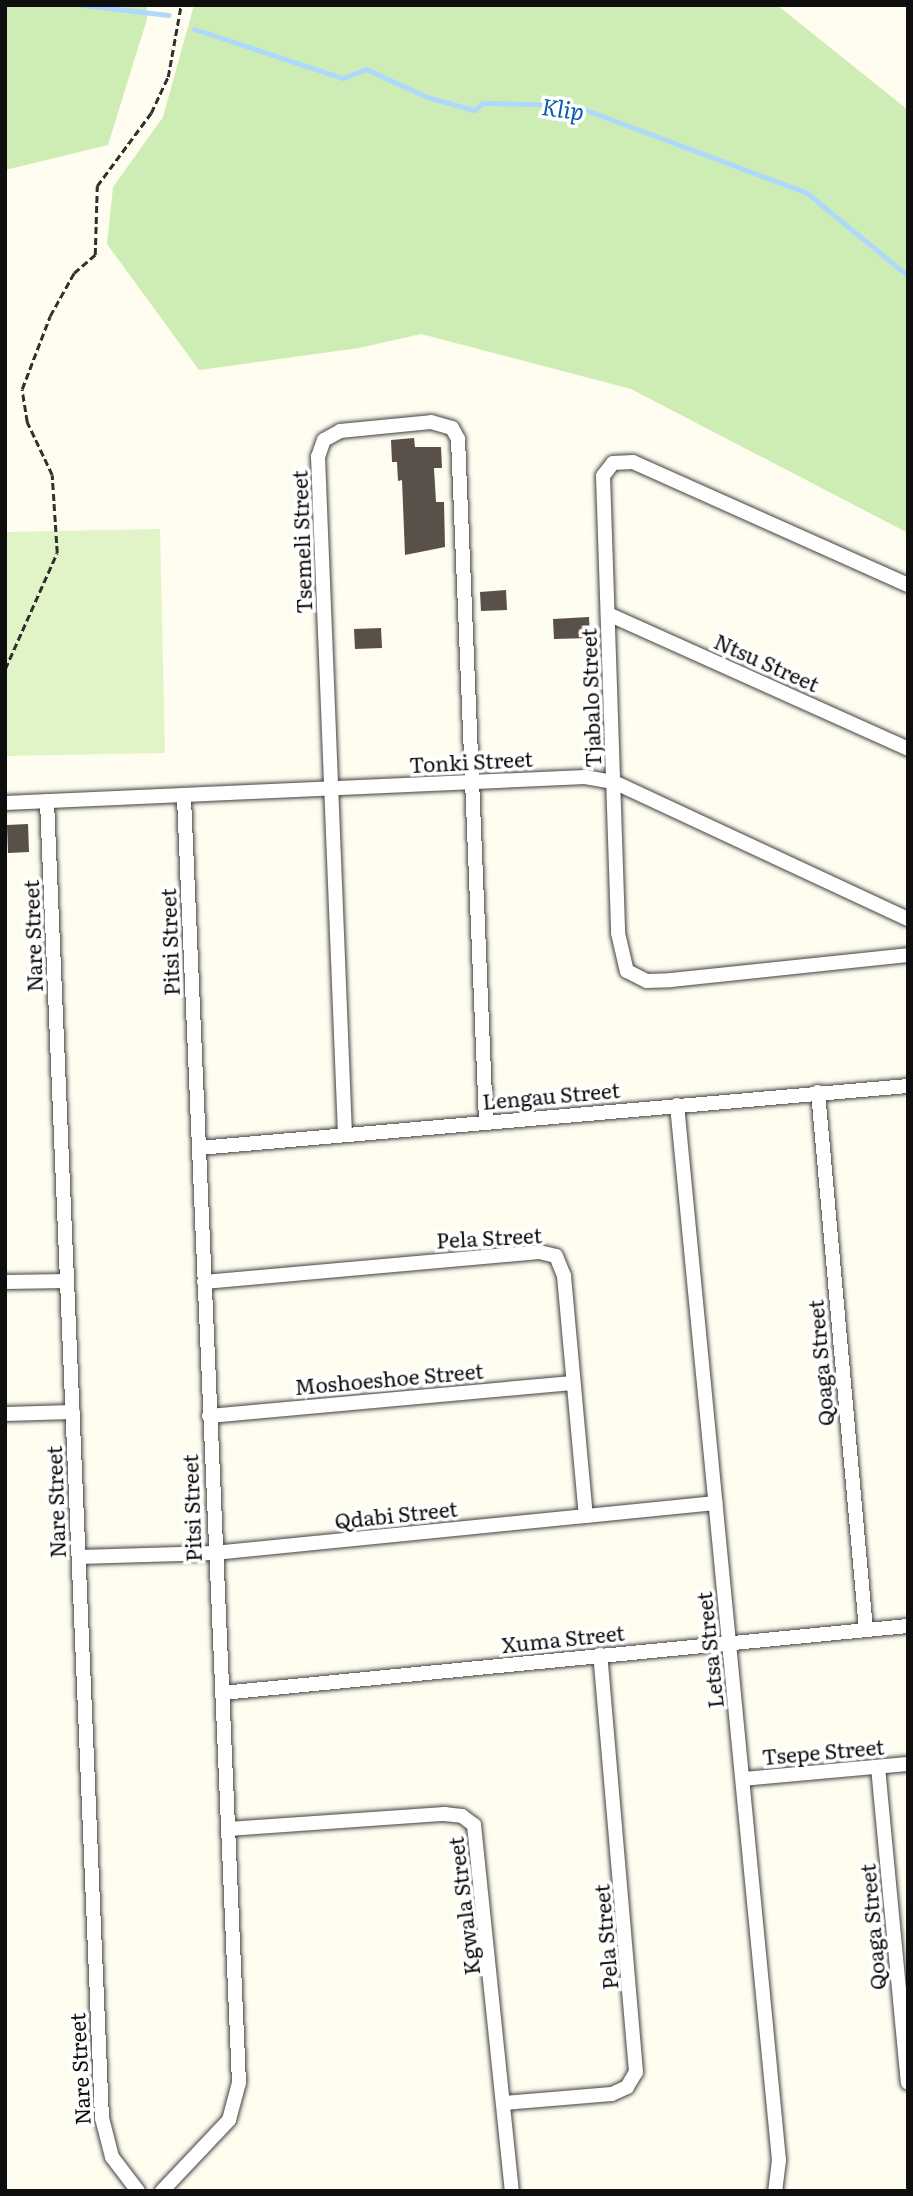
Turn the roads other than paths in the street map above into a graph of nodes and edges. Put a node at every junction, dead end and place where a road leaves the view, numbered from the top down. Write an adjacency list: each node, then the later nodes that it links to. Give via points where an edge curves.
1 (908, 585): 2 (street, Tjabalo Street, via 633,462 619,461 607,468 601,485)
2 (608, 614): 3 (street, Ntsu Street); 5 (street, Tjabalo Street)
3 (908, 749)
4 (472, 782): 5 (street, Tonki Street, via 585,777); 6 (street, Tonki Street); 6 (street, Tsemeli Street, via 458,439 453,428 431,422 344,430 328,437 320,448); 15 (street, Tsemeli Street)
5 (614, 782): 10 (street, Tonki Street); 11 (street, Tjabalo Street, via 619,945 632,975 671,980)
6 (331, 788): 7 (street, Tonki Street); 16 (street, Tsemeli Street)
7 (184, 795): 8 (street, Tonki Street); 17 (street, Pitsi Street)
8 (47, 801): 9 (street, Tonki Street); 18 (street, Nare Street)
9 (5, 803)
10 (908, 919)
11 (908, 955)
12 (908, 1086): 13 (street, Lengau Street)
13 (818, 1092): 14 (street, Lengau Street); 30 (street, Qoaga Street)
14 (677, 1105): 15 (street, Lengau Street); 25 (street, Letsa Street)
15 (486, 1122): 16 (street, Lengau Street)
16 (345, 1135): 17 (street, Lengau Street)
17 (199, 1148): 20 (street, Pitsi Street)
18 (67, 1281): 19 (street); 22 (street, Nare Street)
19 (5, 1282)
20 (204, 1282): 21 (street, Pela Street, via 550,1253 563,1265); 24 (street, Pitsi Street)
21 (573, 1383): 24 (street, Moshoeshoe Street); 26 (street, Pela Street)
22 (73, 1412): 23 (street); 28 (street, Nare Street)
23 (5, 1414)
24 (209, 1416): 27 (street, Pitsi Street)
25 (716, 1503): 26 (street, Qdabi Street); 31 (street, Letsa Street)
26 (586, 1516): 27 (street, Qdabi Street)
27 (214, 1553): 28 (street, Qdabi Street); 33 (street, Pitsi Street)
28 (79, 1557): 40 (street, Nare Street, via 102,2118 112,2157)
29 (908, 1626): 30 (street, Xuma Street)
30 (866, 1630): 31 (street, Xuma Street)
31 (730, 1643): 32 (street, Xuma Street); 36 (street, Letsa Street)
32 (600, 1655): 33 (street, Xuma Street); 39 (street, Pela Street, via 636,2072 627,2087 612,2094)
33 (222, 1693): 37 (street, Pitsi Street)
34 (908, 1764): 35 (street, Tsepe Street)
35 (878, 1767): 36 (street, Tsepe Street); 38 (street, Qoaga Street)
36 (743, 1779): 43 (street, Letsa Street, via 779,2160)
37 (228, 1829): 39 (street, Kgwala Street, via 444,1814 470,1819 480,1842); 41 (street, Pitsi Street, via 237,2097 224,2127)
38 (908, 2083)
39 (504, 2104): 42 (street, Kgwala Street)
40 (138, 2191)
41 (162, 2191)
42 (512, 2191)
43 (775, 2191)

